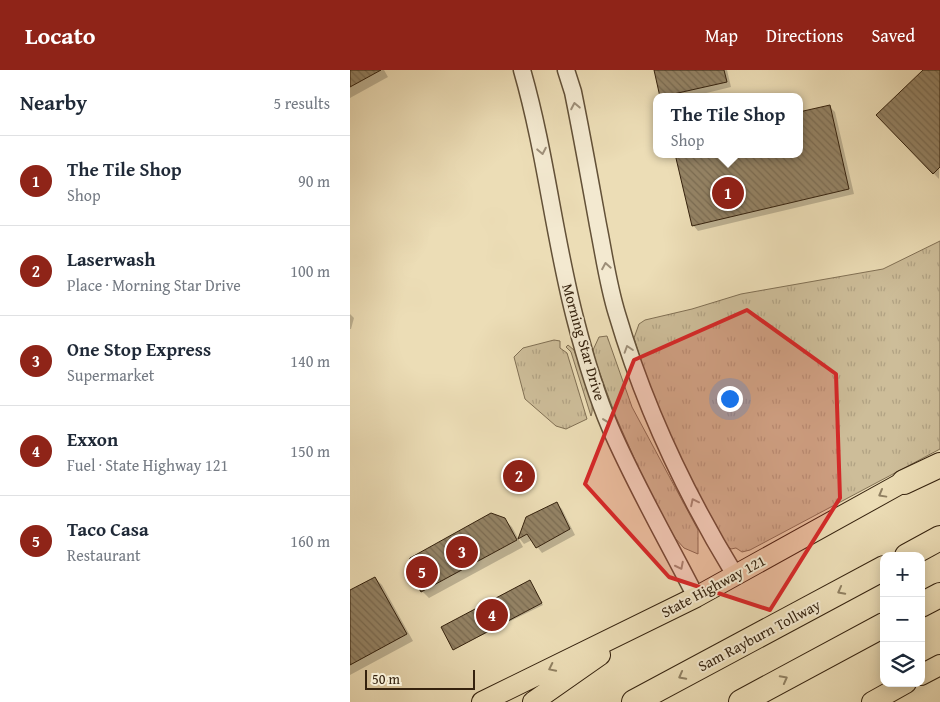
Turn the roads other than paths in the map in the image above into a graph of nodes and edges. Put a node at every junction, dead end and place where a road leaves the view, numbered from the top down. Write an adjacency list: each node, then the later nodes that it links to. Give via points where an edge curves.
1 (522, 70): 10 (street, Morning Star Drive, one-way to 10, via 535,116 567,287 594,382 610,426 649,508)
2 (566, 70): 8 (street, one-way to 2, via 708,530 640,385 608,280 573,92)
3 (940, 464): 4 (highway)
4 (904, 482): 8 (main road, State Highway 121, one-way to 8)
5 (940, 538): 6 (highway)
6 (914, 552)
7 (880, 570): 19 (highway, Sam Rayburn Tollway, one-way to 19)
8 (735, 575): 10 (main road, State Highway 121)
9 (940, 595): 11 (highway)
10 (696, 596): 12 (main road, State Highway 121)
11 (925, 603)
12 (650, 619): 17 (main road, State Highway 121, one-way to 17); 18 (main road)
13 (880, 627): 20 (highway, one-way to 13)
14 (940, 665): 15 (main road)
15 (925, 673)
16 (899, 687): 21 (main road)
17 (482, 702)
18 (533, 702)
19 (634, 702)
20 (741, 702)
21 (872, 702)

